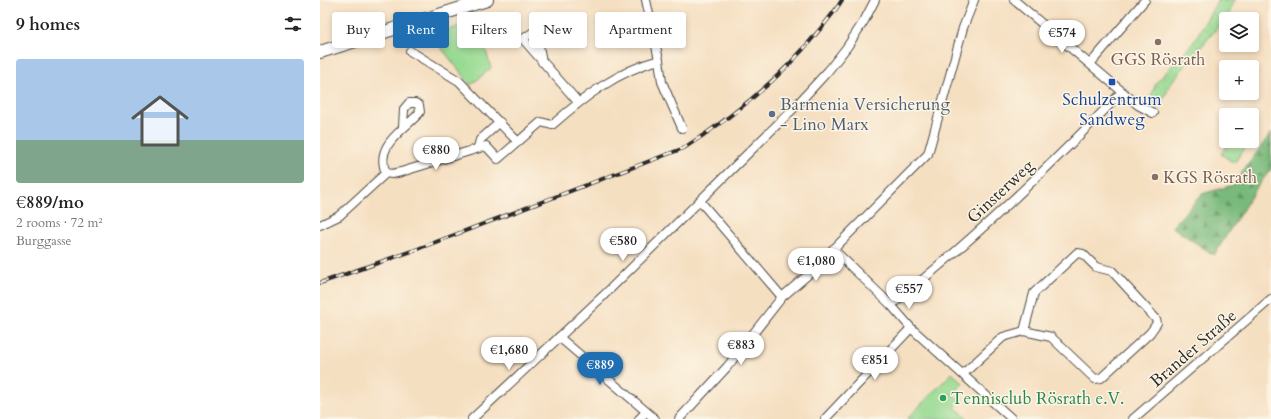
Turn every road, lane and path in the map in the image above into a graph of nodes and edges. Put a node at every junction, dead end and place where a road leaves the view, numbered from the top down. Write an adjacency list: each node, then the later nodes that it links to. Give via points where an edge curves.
1 (487, 0): 8 (main road)
2 (646, 0): 9 (street)
3 (875, 0): 21 (street, via 864,21 828,71)
4 (974, 0): 23 (street, via 963,28 928,154)
5 (1145, 0): 11 (street)
6 (1019, 1): 11 (street)
7 (410, 51): 15 (street, via 459,81)
8 (320, 52)
9 (659, 60): 13 (street, via 621,75); 17 (street, via 662,82)
10 (542, 62): 13 (street)
11 (1090, 64): 12 (street)
12 (1122, 92): 14 (street); 26 (street, Ginsterweg, via 1012,202)
13 (578, 102): 18 (street, via 552,125 541,122)
14 (1153, 113)
15 (500, 122): 18 (street); 19 (street, via 480,140)
16 (403, 126): 20 (street, via 383,152)
17 (682, 128)
18 (518, 142): 19 (street, via 498,160 486,146)
19 (478, 147): 20 (street, via 401,172)
20 (386, 173): 22 (street, via 339,216)
21 (700, 201): 24 (street); 29 (street)
22 (320, 225)
23 (833, 250): 24 (street); 26 (street)
24 (782, 297): 35 (street, via 727,367)
25 (1271, 299): 38 (street, Brander Straße)
26 (891, 305): 27 (street)
27 (911, 328): 30 (street); 36 (street)
28 (1024, 331): 28 (street, via 1034,293 1077,254 1083,254 1096,267 1112,271 1157,323 1150,333 1101,378 1095,379 1051,337); 30 (street, via 1003,337)
29 (559, 337): 31 (street); 32 (street)
30 (963, 374): 37 (street)
31 (646, 412): 33 (street); 34 (street)
32 (472, 419)
33 (639, 419)
34 (655, 419)
35 (680, 419)
36 (825, 419)
37 (1012, 419)
38 (1133, 419)

